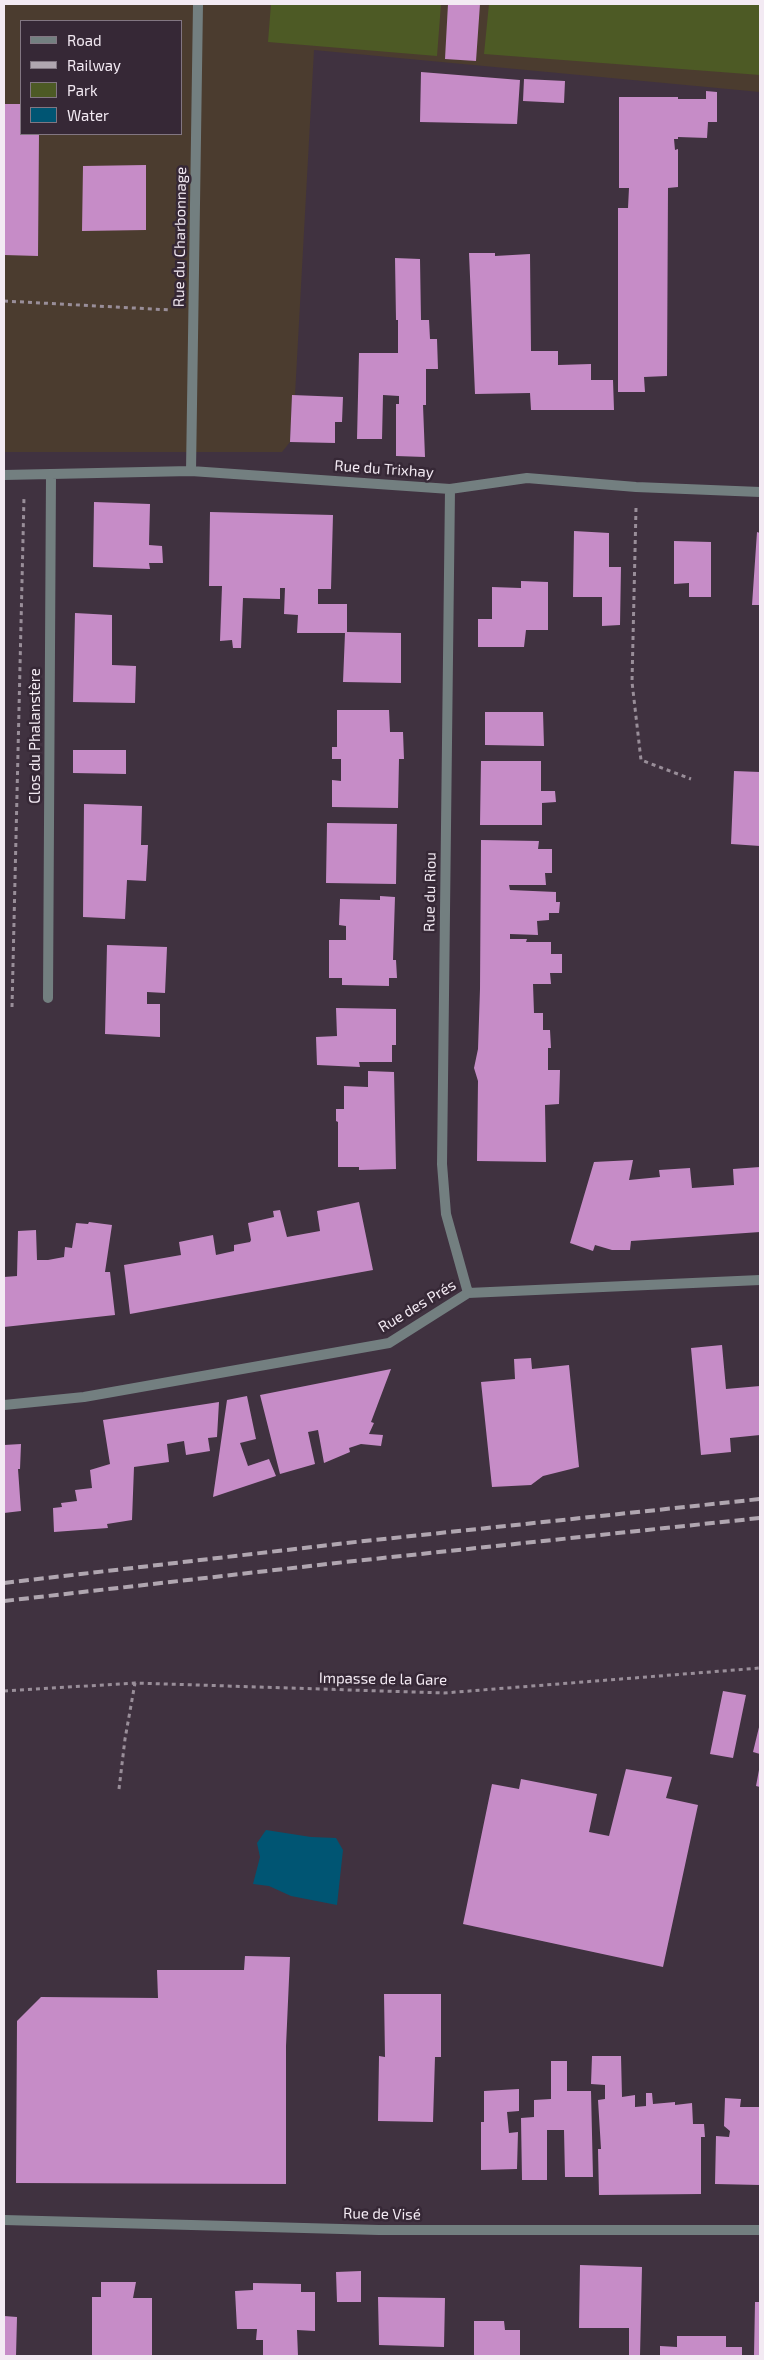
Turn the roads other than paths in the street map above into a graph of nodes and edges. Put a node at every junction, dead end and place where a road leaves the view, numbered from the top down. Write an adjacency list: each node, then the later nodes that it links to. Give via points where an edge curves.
1 (198, 4): 2 (street, Rue du Charbonnage)
2 (191, 470): 3 (street, Rue du Trixhay); 5 (street, Rue du Trixhay)
3 (51, 474): 4 (street, Rue du Trixhay); 7 (street, Clos du Phalanstère)
4 (4, 475)
5 (450, 489): 6 (street, Rue du Trixhay, via 526,478); 9 (street, Rue du Riou, via 442,1164 446,1214)
6 (760, 492)
7 (48, 998)
8 (760, 1280): 9 (street, Rue des Prés)
9 (468, 1293): 10 (street, Rue des Prés, via 389,1343 84,1397)
10 (4, 1405)
11 (4, 2220): 12 (street, Rue de Visé, via 379,2230)
12 (760, 2230)

